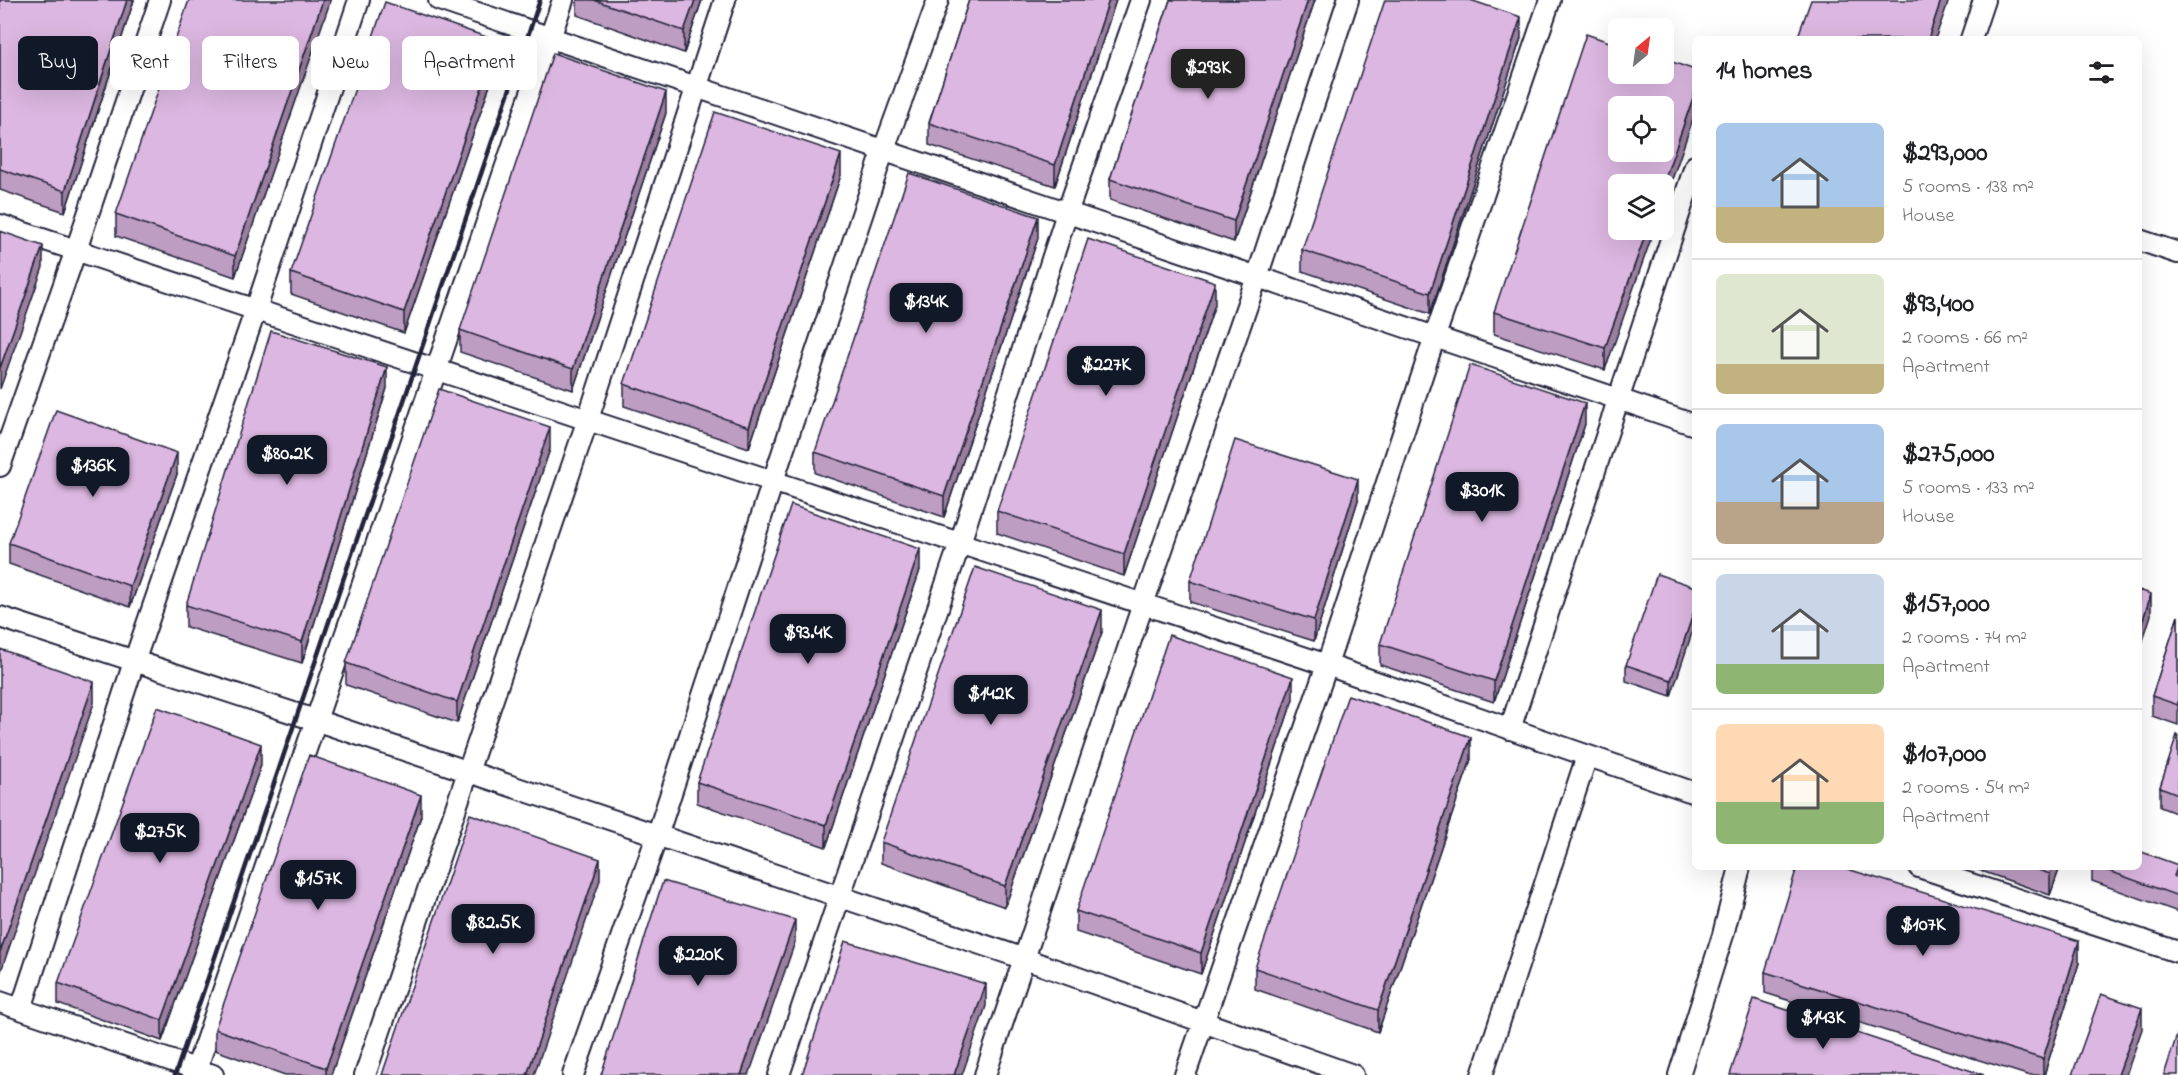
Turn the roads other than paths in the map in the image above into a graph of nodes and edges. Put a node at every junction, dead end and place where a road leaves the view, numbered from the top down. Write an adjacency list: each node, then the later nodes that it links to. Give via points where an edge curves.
1 (160, 0): 19 (lane)
2 (359, 0): 22 (lane)
3 (440, 0): 12 (lane)
4 (563, 0): 12 (lane)
5 (725, 0): 13 (lane)
6 (938, 0): 14 (lane)
7 (1141, 0): 16 (lane)
8 (1348, 0): 21 (lane)
9 (1984, 0): 11 (lane)
10 (1545, 2): 23 (lane)
11 (1972, 36)
12 (550, 37): 13 (lane); 24 (lane)
13 (696, 86): 14 (lane); 26 (lane)
14 (884, 149): 16 (lane); 29 (lane)
15 (1692, 175): 25 (lane)
16 (1067, 213): 21 (lane); 30 (lane)
17 (0, 225): 19 (lane)
18 (2142, 241): 20 (lane)
19 (76, 250): 22 (lane); 28 (lane)
20 (2178, 253)
21 (1257, 277): 23 (lane); 31 (lane)
22 (256, 309): 24 (lane); 33 (lane)
23 (1435, 336): 25 (lane); 34 (lane)
24 (436, 368): 26 (lane); 35 (lane)
25 (1619, 399): 27 (lane); 36 (lane)
26 (588, 419): 29 (lane); 38 (lane)
27 (1692, 424)
28 (0, 466)
29 (773, 481): 30 (lane); 40 (lane)
30 (960, 543): 31 (lane); 43 (lane)
31 (1143, 604): 34 (lane); 45 (lane)
32 (0, 617): 33 (lane)
33 (135, 659): 35 (lane); 47 (lane)
34 (1327, 665): 36 (lane); 48 (lane)
35 (315, 720): 38 (lane); 49 (lane)
36 (1510, 729): 37 (lane)
37 (1587, 756): 39 (lane); 56 (lane)
38 (469, 771): 40 (lane); 50 (lane)
39 (1692, 792)
40 (657, 836): 43 (lane); 51 (lane)
41 (1739, 870): 57 (lane)
42 (1928, 870): 44 (lane)
43 (838, 897): 45 (lane); 52 (lane)
44 (2178, 952)
45 (1025, 959): 48 (lane); 53 (lane)
46 (0, 1002): 47 (lane)
47 (21, 1009): 49 (lane)
48 (1203, 1021): 54 (lane); 55 (lane)
49 (204, 1072)
50 (365, 1075)
51 (573, 1075)
52 (779, 1075)
53 (986, 1075)
54 (1185, 1075)
55 (1353, 1075)
56 (1482, 1075)
57 (1679, 1075)

